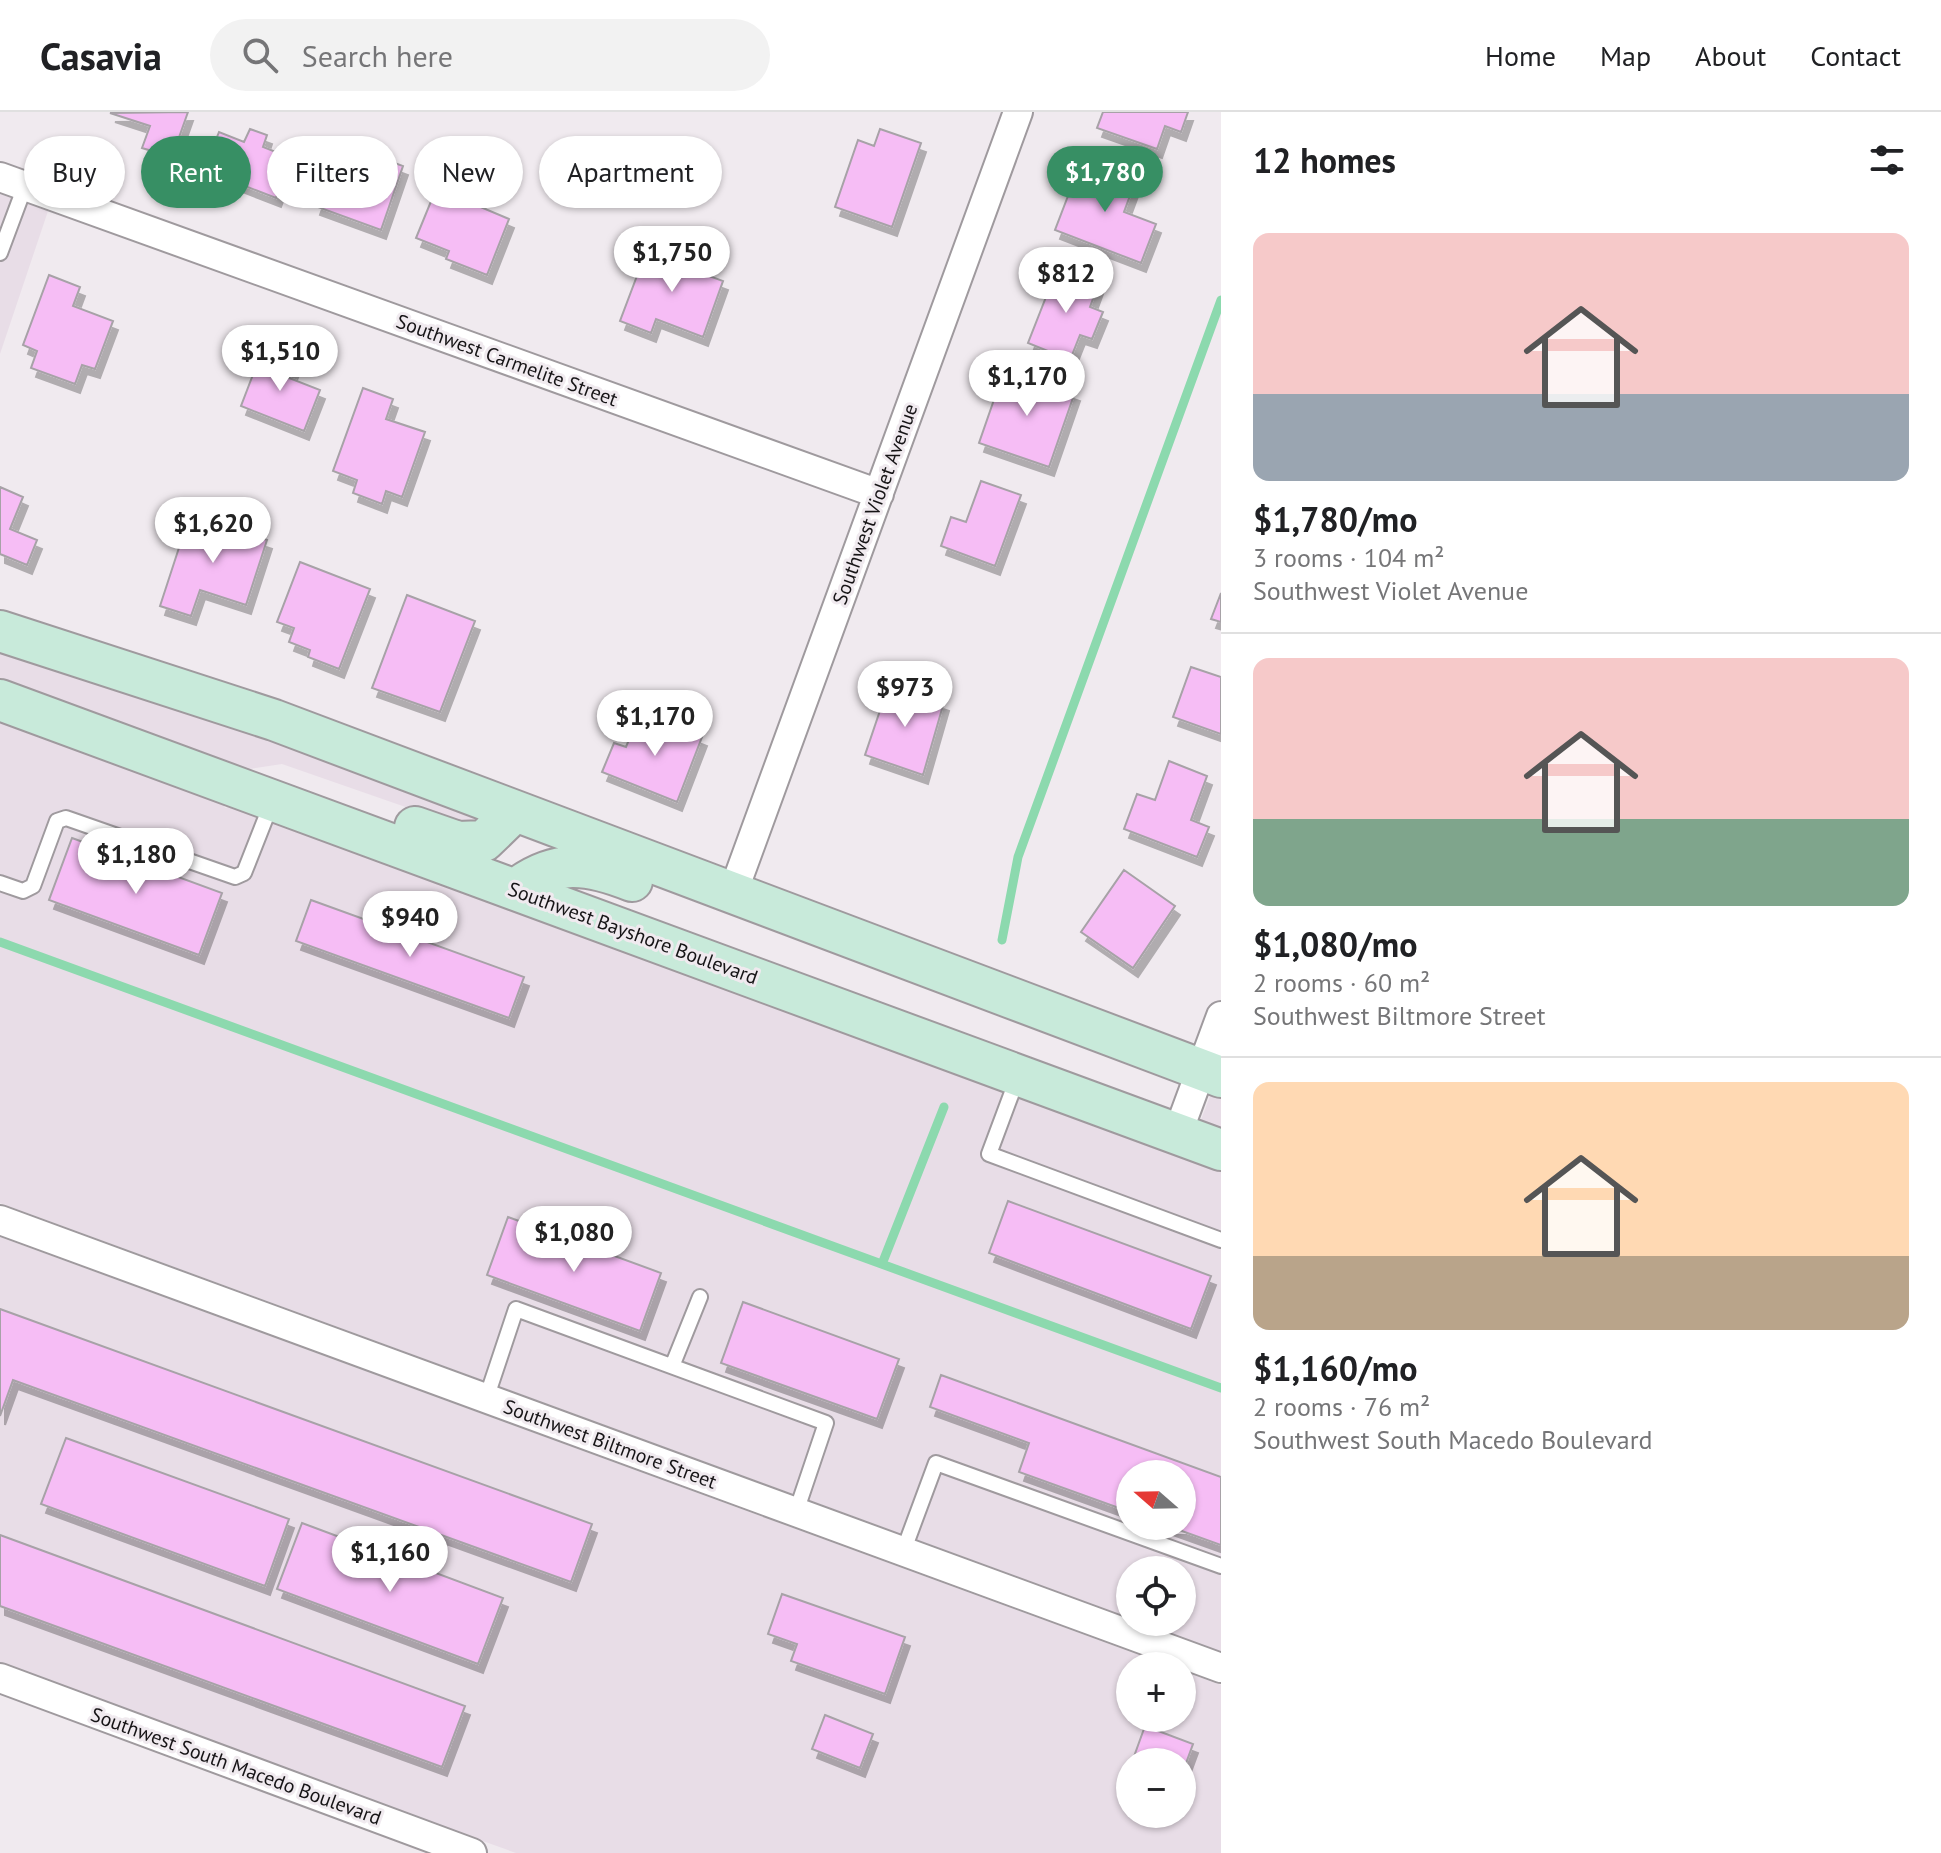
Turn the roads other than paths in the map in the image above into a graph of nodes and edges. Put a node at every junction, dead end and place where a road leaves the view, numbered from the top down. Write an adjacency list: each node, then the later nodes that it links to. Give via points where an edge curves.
1 (1018, 112): 4 (street, Southwest Violet Avenue)
2 (12, 181): 3 (lane); 4 (street, Southwest Carmelite Street)
3 (1, 246)
4 (879, 494): 11 (street, Southwest Violet Avenue)
5 (0, 631): 8 (main road, via 274,720)
6 (0, 700): 7 (main road, Southwest Bayshore Boulevard)
7 (254, 795): 8 (main road, via 277,779 458,842 484,841); 9 (lane, via 244,873 235,877 66,818 57,821 33,886 23,891); 10 (main road, Southwest Bayshore Boulevard)
8 (515, 811): 11 (main road)
9 (0, 883)
10 (516, 889): 12 (main road, via 539,871 583,865 762,927); 15 (main road, Southwest Bayshore Boulevard)
11 (732, 895): 12 (main road)
12 (804, 920): 14 (main road)
13 (1221, 1016): 14 (street)
14 (1211, 1074): 16 (street)
15 (1019, 1075): 16 (main road, Southwest Bayshore Boulevard); 19 (lane, via 989,1154)
16 (1177, 1135): 17 (main road, Southwest Bayshore Boulevard)
17 (1221, 1150)
18 (0, 1220): 22 (street, Southwest Biltmore Street)
19 (1221, 1240)
20 (700, 1297): 21 (lane)
21 (673, 1364): 22 (lane, via 516,1309); 23 (lane, via 826,1423)
22 (486, 1399): 23 (street, Southwest Biltmore Street)
23 (796, 1512): 24 (street, Southwest Biltmore Street)
24 (903, 1552): 25 (lane, via 936,1463); 26 (street, Southwest Biltmore Street)
25 (1221, 1566)
26 (1221, 1668)
27 (0, 1678): 28 (street, Southwest South Macedo Boulevard)
28 (472, 1853)

